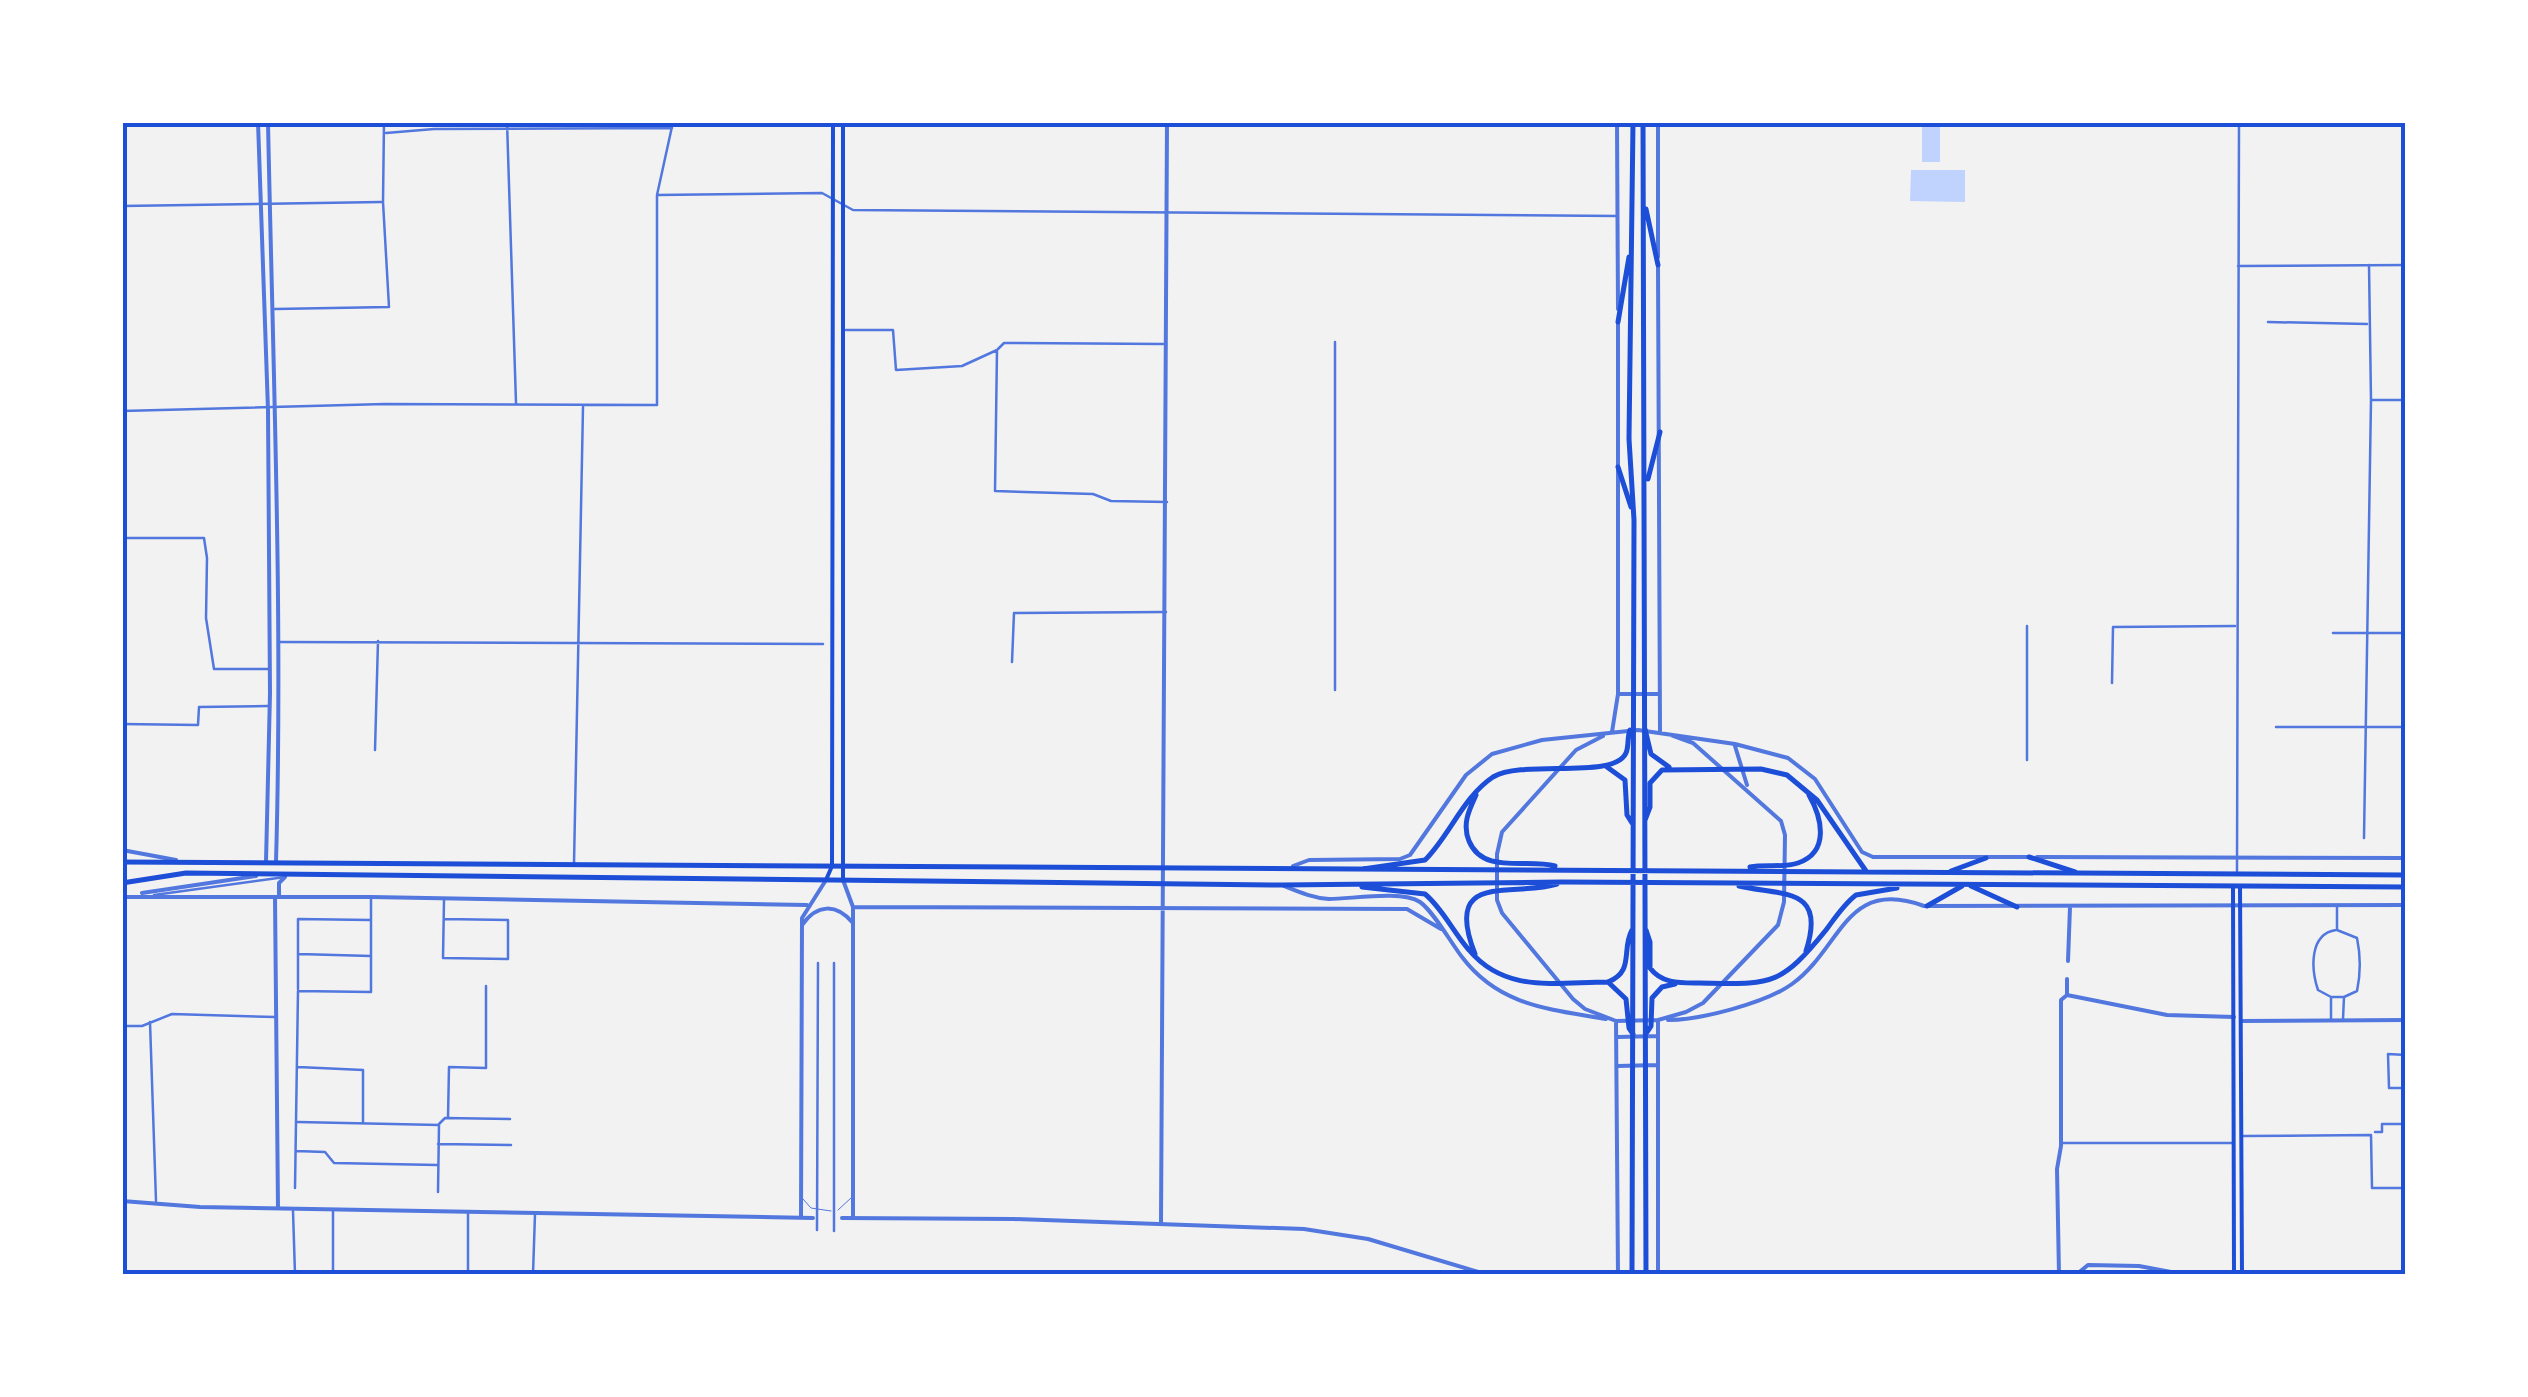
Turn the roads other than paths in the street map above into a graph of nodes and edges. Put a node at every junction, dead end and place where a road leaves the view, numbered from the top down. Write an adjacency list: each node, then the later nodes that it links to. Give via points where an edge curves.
1 (258, 122): 20 (street)
2 (268, 122): 19 (street)
3 (384, 122): 14 (street)
4 (834, 122): 17 (main road)
5 (843, 122): 21 (main road)
6 (1167, 122): 23 (street)
7 (1617, 122): 24 (street)
8 (1632, 122): 25 (main road)
9 (1644, 122): 16 (main road)
10 (1658, 122): 26 (street)
11 (2239, 122): 29 (street)
12 (507, 125): 13 (street); 14 (street); 40 (street)
13 (673, 125): 15 (street)
14 (385, 134): 18 (street)
15 (657, 195): 17 (street); 41 (street, via 658,405)
16 (1644, 196): 26 (main road); 47 (main road)
17 (834, 199): 21 (street); 99 (main road)
18 (383, 202): 19 (street); 30 (street, via 389,307)
19 (270, 203): 20 (street); 30 (street)
20 (260, 204): 22 (street); 43 (street)
21 (842, 204): 23 (street, via 853,210); 34 (main road)
22 (122, 206)
23 (1167, 214): 24 (street); 36 (street)
24 (1618, 216): 31 (street)
25 (1632, 239): 31 (main road); 49 (main road, via 1628,438)
26 (1658, 265): 45 (street)
27 (2369, 265): 28 (street); 29 (street); 33 (street)
28 (2406, 265)
29 (2238, 266): 53 (street)
30 (271, 309): 42 (street)
31 (1618, 322): 46 (street)
32 (2268, 322): 33 (street)
33 (2370, 324): 38 (street)
34 (843, 330): 37 (street, via 893,330 896,370 962,366); 100 (main road)
35 (1335, 342): 64 (street)
36 (1168, 344): 37 (street, via 1004,344); 48 (street)
37 (997, 350): 48 (street, via 995,492)
38 (2371, 400): 39 (street); 55 (street)
39 (2406, 400)
40 (516, 405): 41 (street); 42 (street)
41 (583, 405): 59 (street)
42 (277, 408): 43 (street); 58 (street)
43 (268, 410): 44 (street); 62 (street)
44 (122, 411)
45 (1660, 432): 47 (main road); 66 (street)
46 (1618, 467): 49 (main road); 65 (street)
47 (1646, 487): 70 (main road)
48 (1167, 502): 51 (street)
49 (1634, 518): 69 (main road)
50 (122, 538): 62 (street, via 204,538 214,669)
51 (1166, 612): 61 (street, via 1014,613); 101 (street)
52 (2028, 626): 78 (street)
53 (2236, 626): 63 (street, via 2112,626); 92 (street)
54 (2333, 633): 55 (street)
55 (2368, 633): 56 (street); 72 (street)
56 (2406, 633)
57 (378, 641): 58 (street); 59 (street); 77 (street)
58 (278, 642): 88 (street)
59 (579, 642): 60 (street); 98 (street)
60 (823, 644)
61 (1012, 662)
62 (270, 669): 67 (street)
63 (2112, 683)
64 (1335, 690)
65 (1618, 694): 66 (street); 74 (street)
66 (1660, 694): 75 (street)
67 (270, 706): 68 (street, via 199,706 198,724); 87 (street)
68 (122, 724)
69 (1632, 725): 79 (main road, via 1626,753); 84 (main road)
70 (1644, 726): 80 (main road, via 1652,754); 85 (main road)
71 (2276, 726): 72 (street)
72 (2366, 727): 73 (street); 86 (street)
73 (2406, 728)
74 (1612, 732): 75 (street); 103 (street, via 1514,746 1478,763 1410,855 1309,860); 171 (street, via 1576,750 1504,828 1497,854 1498,900 1506,918 1575,1002)
75 (1660, 732): 76 (street); 83 (street, via 1693,743)
76 (1735, 744): 83 (street); 90 (street, via 1769,751 1806,770 1869,856)
77 (375, 750)
78 (2027, 760)
79 (1607, 767): 82 (main road, via 1515,768); 84 (main road, via 1625,780)
80 (1672, 768): 81 (main road, via 1773,770); 85 (main road, via 1652,779)
81 (1805, 788): 104 (main road, via 1822,824 1814,852 1798,863); 106 (main road)
82 (1480, 789): 102 (main road, via 1466,825 1479,855); 105 (main road, via 1425,860)
83 (1748, 790): 166 (street, via 1784,827 1782,916 1772,935 1703,1003)
84 (1633, 824): 146 (main road)
85 (1644, 824): 145 (main road)
86 (2364, 838)
87 (267, 848): 88 (street); 96 (street)
88 (277, 849): 97 (street)
89 (122, 850): 95 (street)
90 (1986, 858): 91 (street); 107 (main road)
91 (2029, 858): 92 (street); 108 (main road)
92 (2237, 858): 93 (street); 111 (street)
93 (2406, 858)
94 (122, 862): 95 (main road)
95 (186, 862): 96 (main road)
96 (266, 862): 97 (main road)
97 (276, 862): 98 (main road)
98 (574, 864): 99 (main road)
99 (832, 866): 100 (main road); 114 (main road)
100 (843, 866): 101 (main road); 115 (main road)
101 (1164, 868): 103 (main road); 118 (street)
102 (1562, 869): 104 (main road); 105 (main road)
103 (1284, 870): 105 (main road)
104 (1735, 870): 106 (main road)
105 (1355, 871)
106 (1866, 871): 107 (main road)
107 (1950, 872): 108 (main road)
108 (2078, 873): 111 (main road)
109 (271, 874): 110 (main road); 117 (main road, via 186,873); 128 (street)
110 (313, 874): 113 (street); 114 (main road)
111 (2237, 876): 112 (main road)
112 (2406, 876)
113 (285, 877): 127 (street); 129 (street)
114 (826, 880): 115 (main road); 132 (street)
115 (843, 880): 118 (main road); 137 (street)
116 (1562, 882): 119 (main road); 121 (main road); 152 (main road, via 1479,896 1466,922)
117 (122, 883)
118 (1164, 883): 120 (main road); 140 (street)
119 (1732, 884): 122 (main road); 151 (main road, via 1779,890 1802,902 1812,922)
120 (1281, 885): 121 (main road); 147 (street, via 1326,899 1411,898)
121 (1354, 885): 152 (main road, via 1425,894)
122 (1915, 886): 123 (main road); 151 (main road, via 1856,894)
123 (1962, 886): 124 (main road); 134 (main road)
124 (1971, 886): 125 (main road); 138 (main road)
125 (2237, 887): 126 (main road); 135 (main road)
126 (2406, 887)
127 (153, 895): 128 (street); 129 (street)
128 (122, 897)
129 (277, 897): 130 (street); 165 (street)
130 (372, 897): 131 (street); 142 (street)
131 (444, 898): 132 (street); 141 (street)
132 (807, 905): 144 (street)
133 (2406, 905): 136 (street)
134 (1927, 906): 138 (street); 166 (street, via 1864,904 1784,990)
135 (2237, 906): 136 (street); 139 (street); 164 (main road); 167 (main road)
136 (2338, 906): 148 (street)
137 (853, 907): 140 (street); 143 (street)
138 (2017, 907): 139 (street)
139 (2070, 908): 153 (street)
140 (1164, 910): 147 (street, via 1407,909); 214 (street)
141 (444, 919): 141 (street, via 443,958 508,959 508,920)
142 (371, 920): 149 (street, via 298,919); 150 (street)
143 (853, 923): 144 (street, via 825,908); 200 (street)
144 (802, 926): 201 (street)
145 (1644, 926): 158 (main road, via 1653,972); 174 (main road)
146 (1633, 928): 157 (main road, via 1626,968); 175 (main road)
147 (1441, 929): 171 (street, via 1476,975 1499,992)
148 (2337, 930): 162 (street, via 2319,938 2314,961 2318,990); 163 (street, via 2357,938 2360,953 2357,990)
149 (298, 954): 150 (street); 160 (street)
150 (371, 956): 160 (street, via 370,992)
151 (1805, 956): 158 (main road, via 1769,982)
152 (1476, 957): 157 (main road, via 1510,980)
153 (2068, 961)
154 (818, 963): 207 (street)
155 (834, 963): 216 (street)
156 (2067, 979): 161 (street)
157 (1608, 982): 175 (main road, via 1628,1003)
158 (1678, 983): 174 (main road, via 1652,998)
159 (486, 986): 183 (street, via 486,1068 449,1068)
160 (298, 991): 181 (street)
161 (2067, 995): 164 (street, via 2166,1016); 191 (street, via 2061,1000)
162 (2331, 998): 163 (street); 168 (street)
163 (2344, 998): 169 (street)
164 (2234, 1016): 192 (main road)
165 (276, 1017): 172 (street, via 172,1014); 204 (street)
166 (1658, 1020): 171 (street); 176 (street)
167 (2241, 1020): 168 (street); 190 (main road)
168 (2331, 1020): 169 (street)
169 (2343, 1020): 170 (street)
170 (2406, 1020)
171 (1616, 1021): 177 (street)
172 (150, 1022): 173 (street); 203 (street)
173 (122, 1026)
174 (1645, 1035): 224 (main road)
175 (1634, 1036): 223 (main road)
176 (1658, 1036): 177 (street); 179 (street)
177 (1616, 1037): 180 (street)
178 (2406, 1054): 182 (street, via 2388,1054 2389,1088)
179 (1658, 1065): 180 (street); 225 (street)
180 (1616, 1066): 222 (street)
181 (297, 1068): 185 (street); 186 (street, via 363,1070)
182 (2406, 1088)
183 (448, 1118): 184 (street); 188 (street)
184 (510, 1119)
185 (296, 1122): 186 (street); 195 (street)
186 (363, 1124): 188 (street)
187 (2406, 1124): 189 (street, via 2382,1124 2382,1132)
188 (438, 1125): 193 (street)
189 (2375, 1132)
190 (2242, 1136): 198 (street, via 2371,1134 2372,1188); 230 (main road)
191 (2061, 1143): 192 (street); 226 (street)
192 (2234, 1143): 229 (main road)
193 (438, 1144): 194 (street); 196 (street)
194 (511, 1145)
195 (296, 1151): 196 (street, via 325,1152 334,1164); 197 (street)
196 (438, 1164): 199 (street)
197 (295, 1188)
198 (2406, 1188)
199 (438, 1192)
200 (853, 1193): 207 (lane, via 840,1210); 213 (street)
201 (802, 1196): 207 (lane); 210 (street)
202 (122, 1201): 203 (street)
203 (156, 1202): 204 (street)
204 (278, 1208): 205 (street)
205 (294, 1208): 206 (street); 217 (street)
206 (334, 1208): 208 (street); 218 (street)
207 (817, 1210): 215 (street)
208 (468, 1212): 209 (street); 219 (street)
209 (535, 1213): 210 (street); 220 (street)
210 (801, 1218): 211 (street)
211 (813, 1218)
212 (842, 1218): 213 (street)
213 (853, 1218): 214 (street)
214 (1162, 1223): 221 (street, via 1340,1234)
215 (817, 1230)
216 (834, 1231)
217 (295, 1274)
218 (334, 1274)
219 (468, 1274)
220 (533, 1274)
221 (1485, 1274)
222 (1618, 1274)
223 (1632, 1274)
224 (1646, 1274)
225 (1658, 1274)
226 (2059, 1274)
227 (2077, 1274): 228 (street, via 2088,1265)
228 (2182, 1274)
229 (2234, 1274)
230 (2242, 1274)

